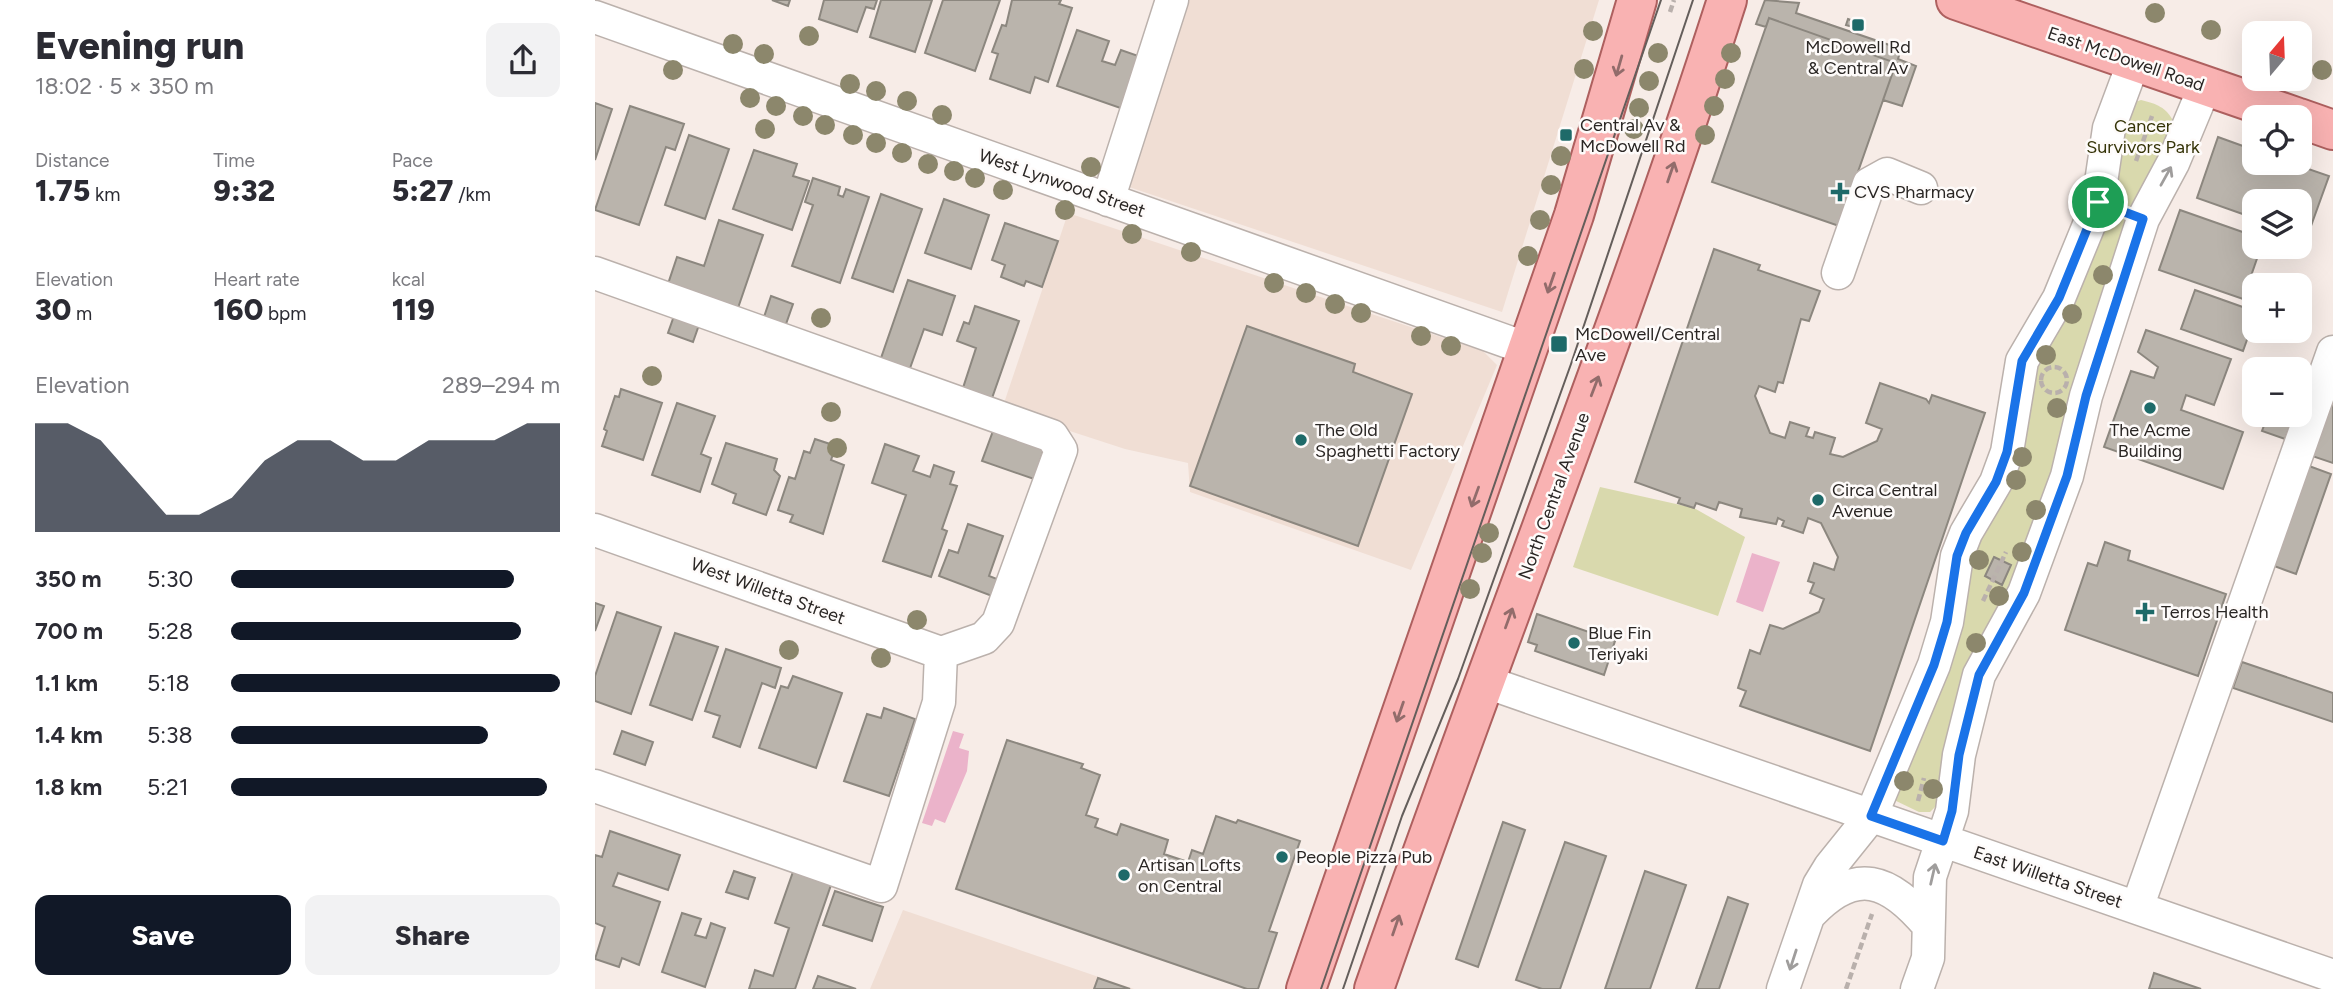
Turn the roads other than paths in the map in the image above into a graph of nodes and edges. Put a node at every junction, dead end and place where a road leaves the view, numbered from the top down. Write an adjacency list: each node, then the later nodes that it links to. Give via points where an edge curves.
1 (1172, 0): 12 (street)
2 (1637, 0): 17 (main road, one-way to 17, via 1591,161)
3 (1727, 0): 21 (main road, North Central Avenue, one-way to 3, via 1610,346)
4 (1956, 0): 6 (main road, East McDowell Road)
5 (595, 17): 12 (street, West Lynwood Street)
6 (2134, 61): 7 (main road, East McDowell Road); 13 (street, via 2109,128)
7 (2205, 86): 8 (main road, East McDowell Road); 14 (street, one-way to 7, via 2173,163)
8 (2260, 105)
9 (2312, 123): 10 (main road, East McDowell Road)
10 (2333, 130)
11 (1921, 188): 16 (street, via 1887,174 1869,184)
12 (1108, 200): 17 (street, West Lynwood Street)
13 (2098, 202): 14 (street); 23 (street, via 2059,298 2022,361 2007,452 1957,556 1947,622 1934,665)
14 (2143, 219): 24 (street, via 2086,396 2067,476 2024,593 1979,675)
15 (595, 273): 20 (street, via 1052,436 1061,450 998,623 984,638)
16 (1838, 273)
17 (1528, 349): 29 (main road, one-way to 29)
18 (2333, 352): 25 (street)
19 (595, 530): 20 (street, West Willetta Street)
20 (941, 653): 22 (street, via 939,702 881,886)
21 (1486, 682): 23 (street, East Willetta Street); 30 (main road, North Central Avenue, one-way to 21, via 1452,763)
22 (595, 786)
23 (1871, 816): 24 (street, East Willetta Street); 26 (street, via 1830,867)
24 (1943, 841): 25 (street, East Willetta Street); 27 (street, one-way to 24, via 1930,877)
25 (2137, 908): 28 (street, East Willetta Street)
26 (1806, 918): 27 (street, via 1830,894 1850,885 1873,885 1908,901); 31 (street, one-way to 31)
27 (1927, 925): 32 (street, via 1928,958)
28 (2333, 976)
29 (1306, 989)
30 (1374, 989)
31 (1783, 989)
32 (1917, 989)

